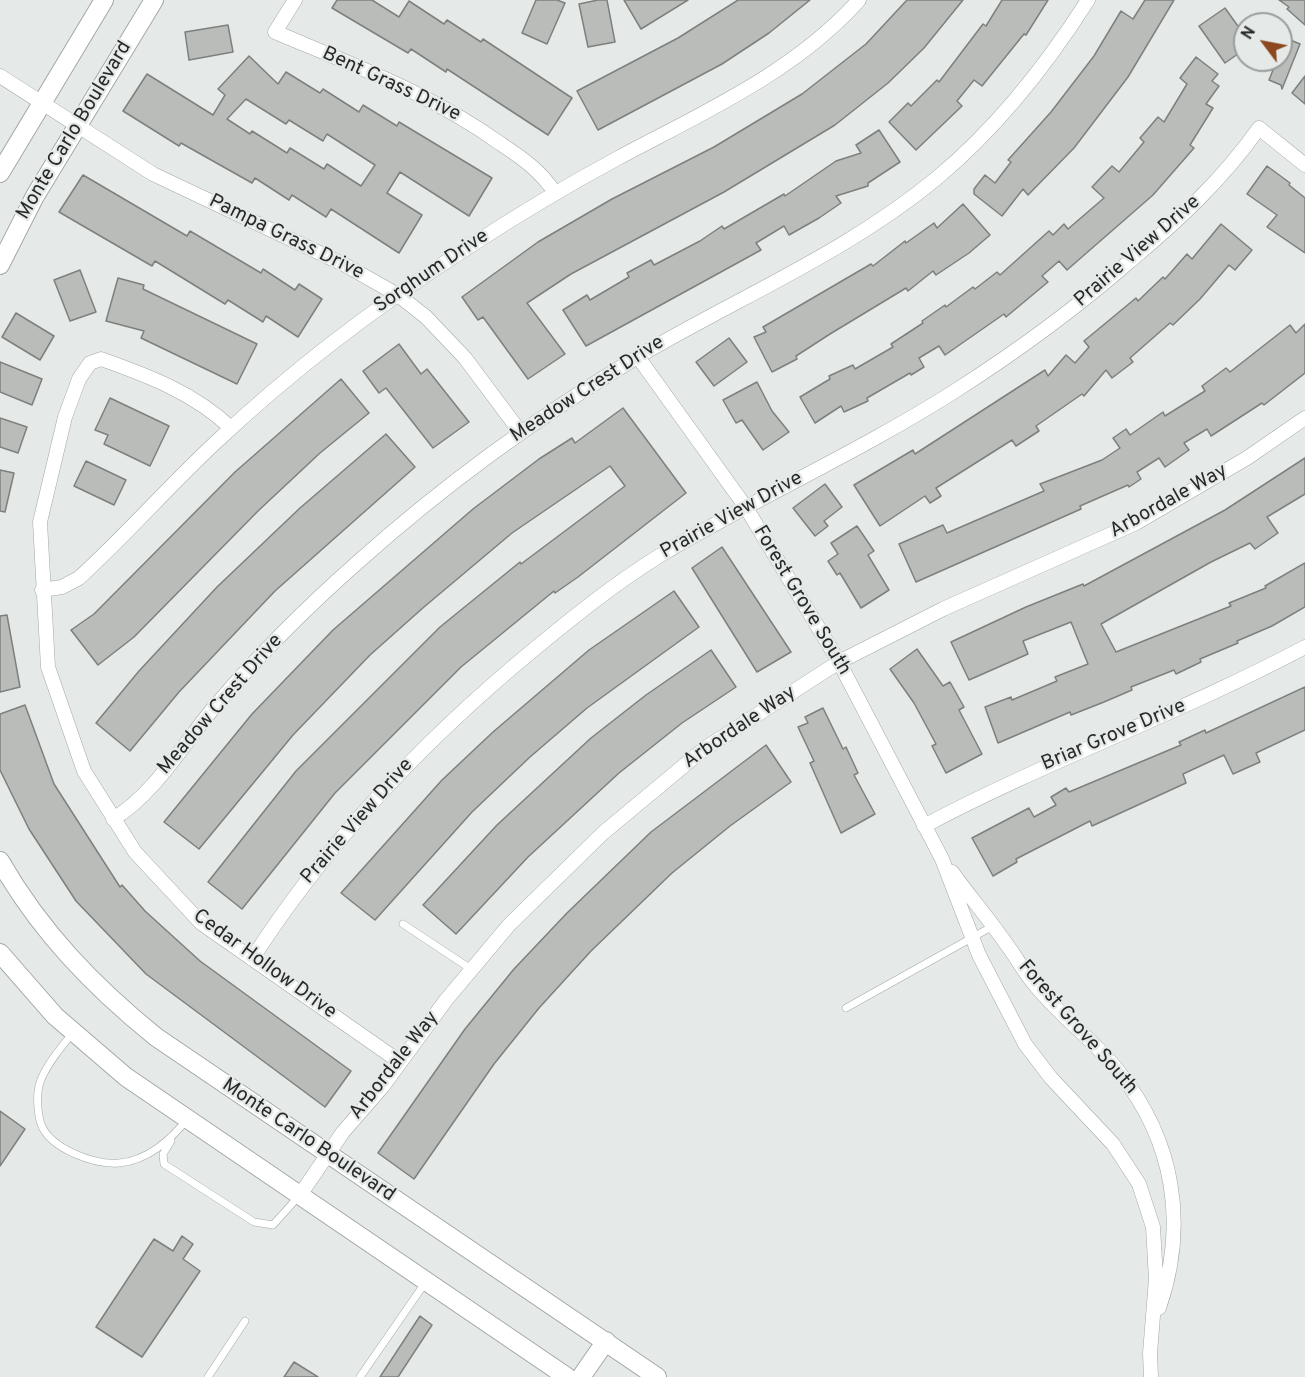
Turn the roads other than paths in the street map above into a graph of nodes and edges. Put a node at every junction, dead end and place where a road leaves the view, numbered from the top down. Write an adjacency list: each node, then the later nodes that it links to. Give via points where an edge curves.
1 (104, 0): 7 (main road)
2 (154, 0): 8 (main road, Monte Carlo Boulevard)
3 (295, 0): 11 (street, Bent Grass Drive, via 275,32 440,104 528,162)
4 (860, 0): 11 (street, Sorghum Drive, via 806,47 751,85)
5 (1088, 0): 14 (street, Meadow Crest Drive, via 1045,65 1014,102 975,144 924,188 842,244)
6 (0, 76): 7 (street, Pampa Grass Drive)
7 (41, 103): 8 (street, Pampa Grass Drive); 10 (main road)
8 (76, 125): 12 (main road, Monte Carlo Boulevard); 13 (street, Pampa Grass Drive, via 153,174 345,265)
9 (1305, 165): 18 (street, Prairie View Drive, via 1259,128 1211,187 1163,233 1026,344 953,393)
10 (0, 173)
11 (555, 193): 13 (street, Sorghum Drive)
12 (0, 265)
13 (398, 295): 16 (street, Sorghum Drive, via 325,348); 17 (street, Pampa Grass Drive, via 426,317 465,358)
14 (638, 357): 17 (street, Meadow Crest Drive); 18 (street, Forest Grove South)
15 (1305, 418): 21 (street, Arbordale Way, via 1136,523 943,609)
16 (231, 428): 19 (street, Sorghum Drive, via 79,578 62,587); 19 (street, Cedar Hollow Drive, via 211,409 162,381 101,359 90,363 79,379 65,417 40,522)
17 (521, 433): 22 (street, Meadow Crest Drive, via 417,510 308,608 215,706 136,803)
18 (745, 506): 21 (street, Forest Grove South); 30 (street, Prairie View Drive, via 656,558 563,625 474,699 333,844)
19 (42, 590): 22 (street, Cedar Hollow Drive, via 48,667 84,771)
20 (1305, 647): 23 (street, Briar Grove Drive, via 1181,708 1042,766)
21 (839, 662): 23 (street, Forest Grove South); 31 (street, Arbordale Way, via 721,737 641,799 562,872)
22 (113, 819): 30 (street, Cedar Hollow Drive, via 135,852 201,923)
23 (924, 826): 24 (street, Forest Grove South)
24 (942, 859): 27 (street, Forest Grove South); 28 (street, Forest Grove South)
25 (0, 861): 37 (main road, Monte Carlo Boulevard, via 47,931 118,1006)
26 (403, 924): 31 (lane)
27 (993, 926): 28 (lane); 40 (street, Forest Grove South, via 1036,986 1118,1071 1141,1102 1157,1135 1170,1175 1175,1227 1169,1278)
28 (973, 939): 32 (lane); 40 (street, Forest Grove South, via 1025,1044 1113,1144 1139,1184 1154,1227)
29 (0, 952): 33 (main road)
30 (252, 959): 34 (street, Cedar Hollow Drive)
31 (471, 969): 34 (street, Arbordale Way)
32 (846, 1008)
33 (73, 1033): 35 (main road, via 126,1077); 36 (lane, via 55,1053 38,1090 41,1125 63,1149 90,1159 120,1163)
34 (400, 1062): 37 (street, Arbordale Way)
35 (188, 1119): 36 (lane); 38 (main road)
36 (172, 1139): 38 (lane, via 163,1154 164,1164 254,1222 273,1225)
37 (327, 1155): 38 (street, Arbordale Way); 42 (main road, Monte Carlo Boulevard)
38 (300, 1195): 39 (main road)
39 (427, 1281): 44 (lane); 45 (main road)
40 (1155, 1321): 48 (street, Forest Grove South)
41 (245, 1322): 43 (lane)
42 (606, 1341): 46 (main road); 47 (main road, Monte Carlo Boulevard)
43 (208, 1377)
44 (360, 1377)
45 (567, 1377)
46 (581, 1377)
47 (657, 1377)
48 (1151, 1377)

